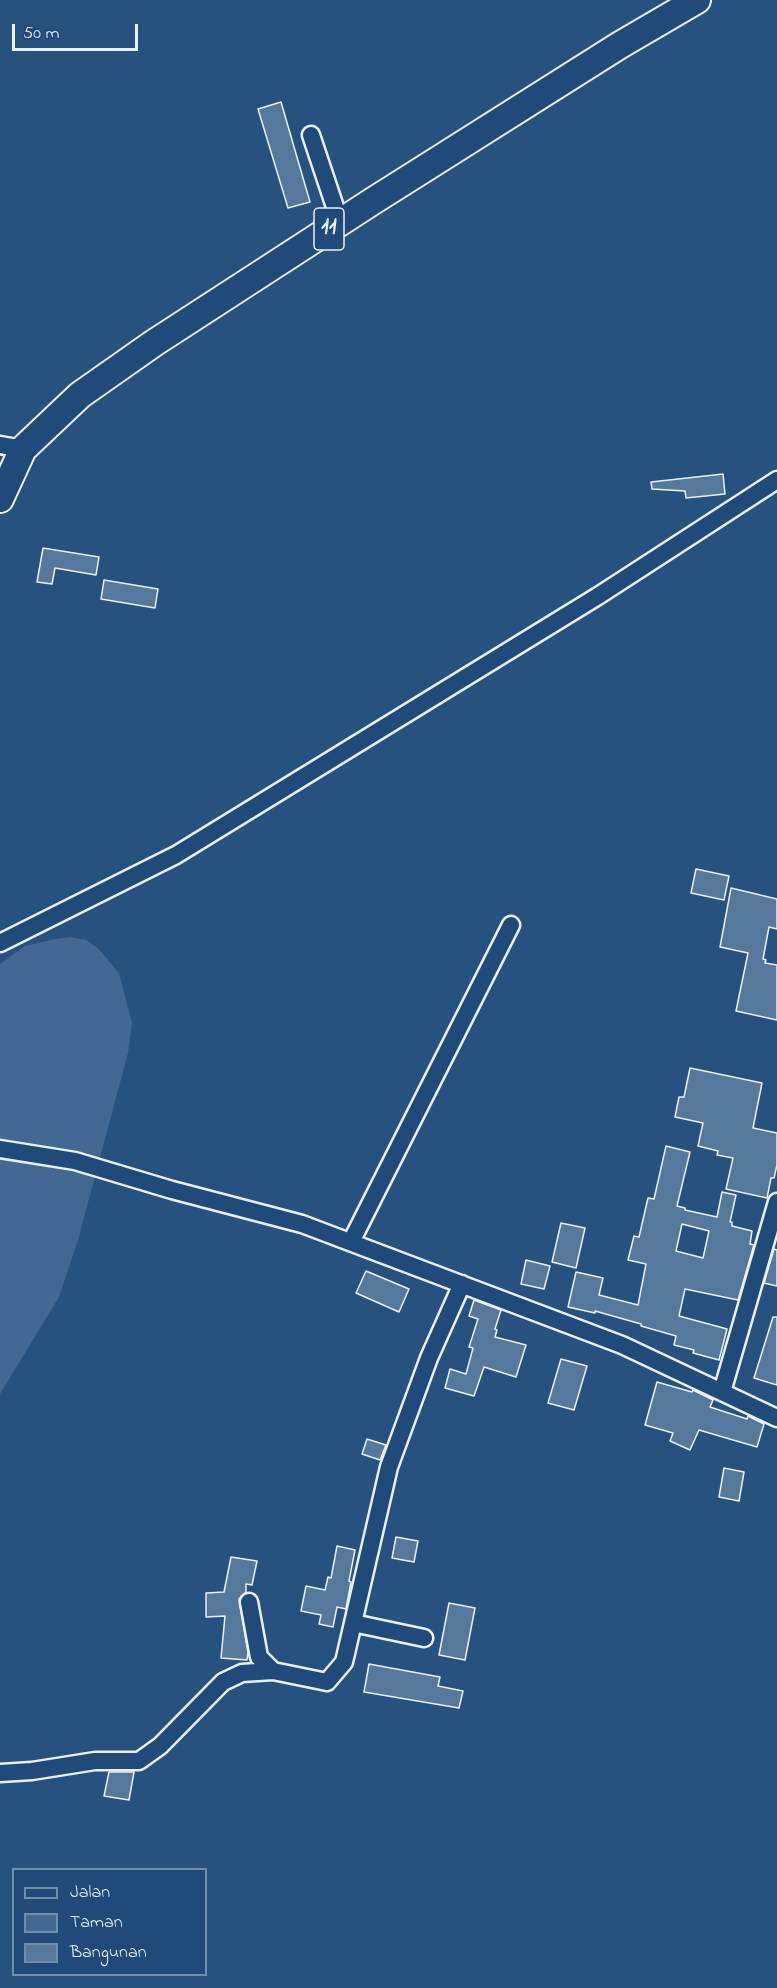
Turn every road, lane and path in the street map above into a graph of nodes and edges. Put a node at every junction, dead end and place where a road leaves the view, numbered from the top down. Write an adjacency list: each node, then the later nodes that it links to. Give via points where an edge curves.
1 (697, 0): 3 (highway, 11)
2 (311, 135): 3 (street)
3 (340, 222): 4 (highway, 11, via 154,343)
4 (12, 447): 6 (highway, 11)
5 (777, 480): 8 (street, via 598,596 177,855)
6 (0, 499)
7 (512, 925): 11 (street)
8 (0, 943)
9 (0, 1149): 11 (street, via 75,1161 302,1224)
10 (777, 1202): 13 (street)
11 (351, 1242): 12 (street)
12 (462, 1284): 13 (street, via 622,1345); 16 (street, via 429,1358 389,1467)
13 (722, 1392): 14 (street)
14 (777, 1418)
15 (249, 1602): 18 (street, via 259,1658)
16 (353, 1623): 17 (street); 18 (street, via 344,1662 327,1682)
17 (424, 1638)
18 (273, 1671): 19 (street, via 242,1673 223,1682 160,1746 139,1761 95,1761)
19 (0, 1773)

